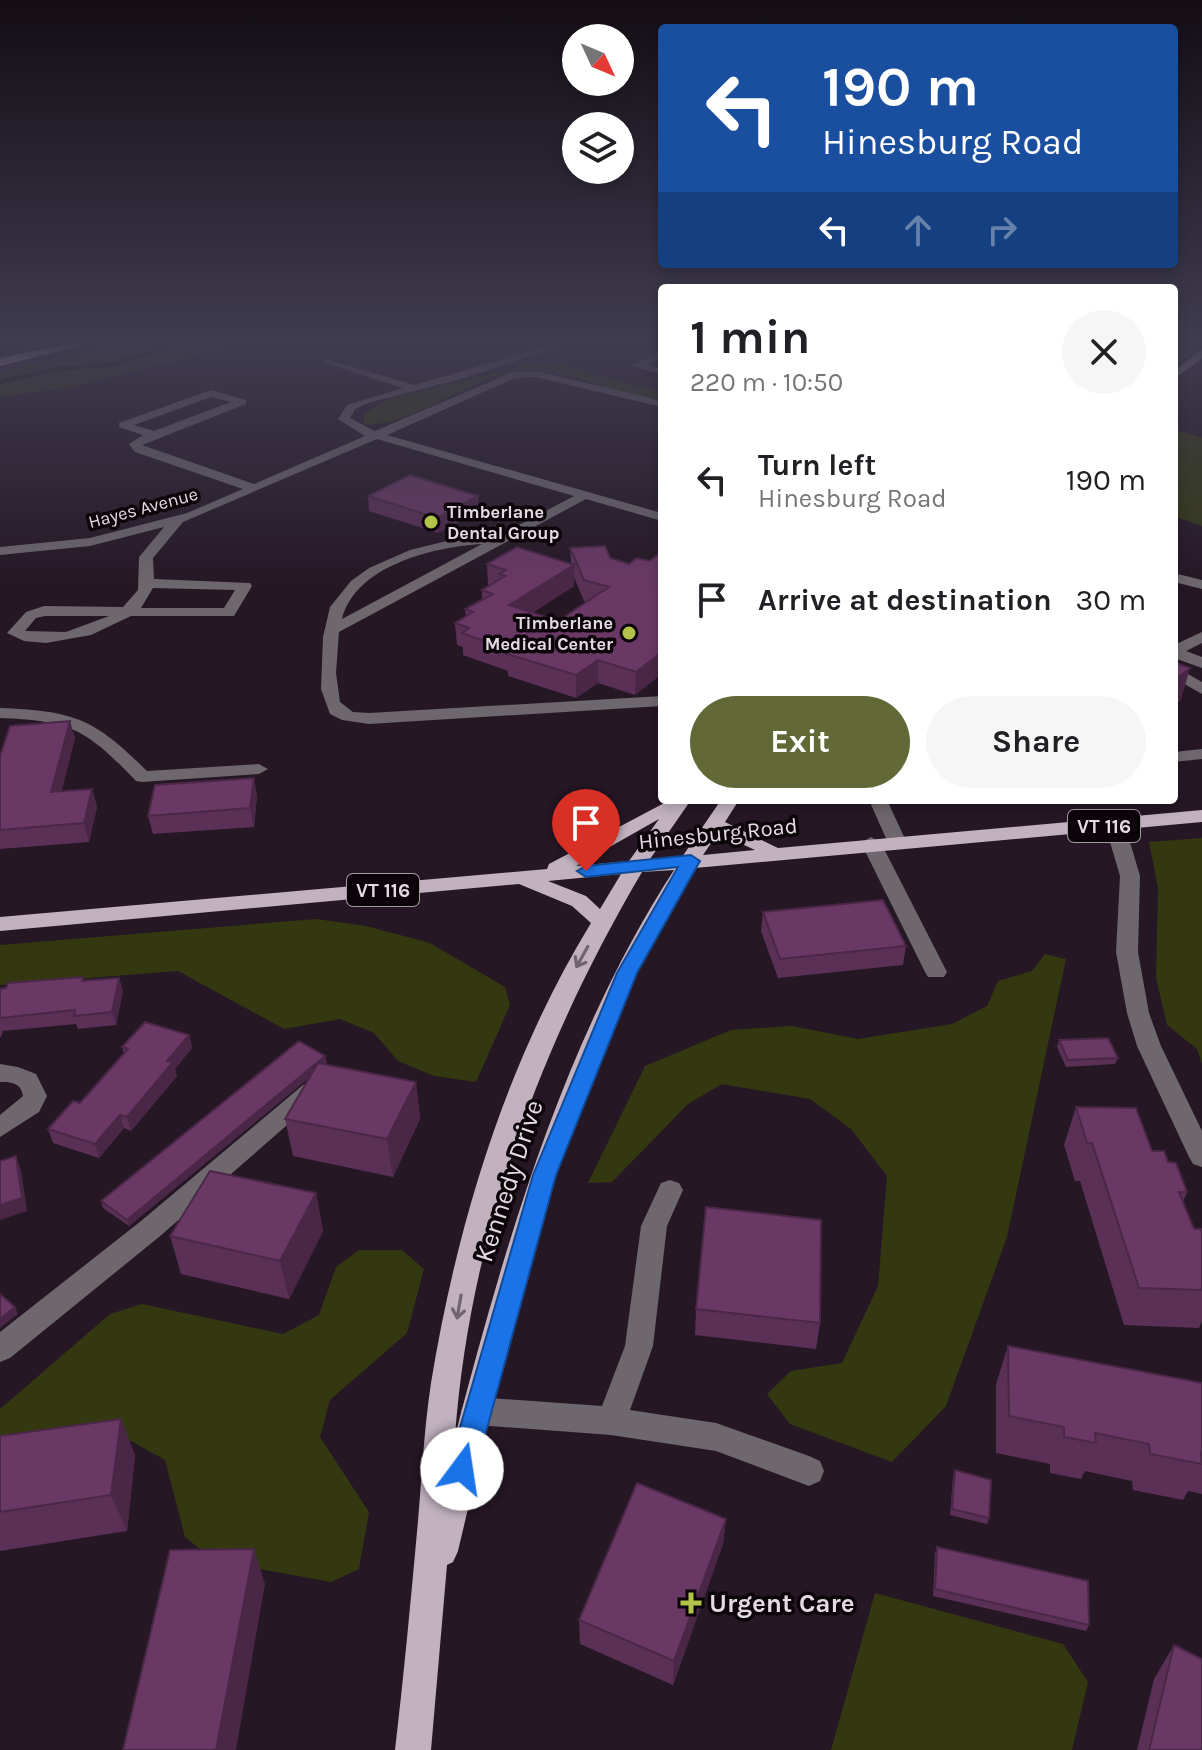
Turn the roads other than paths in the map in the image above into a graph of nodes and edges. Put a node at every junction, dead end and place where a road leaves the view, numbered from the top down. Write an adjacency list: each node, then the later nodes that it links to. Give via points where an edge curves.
1 (128, 427): 5 (street)
2 (176, 427): 5 (street)
3 (353, 427): 6 (street)
4 (399, 427): 6 (street, Hayes Avenue)
5 (154, 435): 7 (street, via 135,446)
6 (378, 436): 7 (street, Hayes Avenue); 8 (street)
7 (256, 489): 10 (street, Hayes Avenue)
8 (585, 495): 9 (street); 11 (street)
9 (658, 514)
10 (177, 521): 12 (street, Hayes Avenue, via 65,547); 14 (street, via 146,557)
11 (500, 540): 17 (street); 17 (street, via 432,547 377,571 343,597 334,609)
12 (0, 551)
13 (1178, 578): 15 (street)
14 (147, 583): 16 (street); 16 (street, via 245,586 229,613)
15 (1202, 585)
16 (131, 610): 16 (street, via 67,639 15,633 31,615 44,611)
17 (332, 630): 24 (street, via 329,700 344,716 440,717)
18 (1198, 642): 19 (street)
19 (1178, 650)
20 (1178, 654): 21 (street)
21 (1202, 663)
22 (1178, 674): 23 (street)
23 (1202, 689)
24 (658, 701)
25 (0, 713): 28 (street, via 50,715 89,726 142,777)
26 (1202, 754): 27 (street)
27 (1178, 757)
28 (259, 769)
29 (673, 804): 41 (main road, via 587,854)
30 (678, 804): 40 (main road, Kennedy Drive)
31 (727, 804): 34 (main road, Kennedy Drive)
32 (880, 804): 36 (street)
33 (1202, 816): 35 (main road, Hinesburg Road / VT 116)
34 (714, 824): 38 (main road); 39 (main road, Kennedy Drive)
35 (1115, 825): 36 (main road, Hinesburg Road / VT 116); 48 (street, via 1130,876 1127,952 1135,1002 1149,1046)
36 (896, 841): 37 (main road, Hinesburg Road / VT 116)
37 (871, 843): 38 (main road, Hinesburg Road / VT 116); 44 (street)
38 (777, 852): 39 (main road, Hinesburg Road / VT 116)
39 (691, 861): 40 (main road, Hinesburg Road / VT 116); 51 (main road, Kennedy Drive, via 627,973 574,1095 544,1175)
40 (637, 866): 41 (main road, Hinesburg Road / VT 116); 42 (main road, Kennedy Drive)
41 (528, 877): 42 (main road, via 579,901); 43 (main road, Hinesburg Road / VT 116)
42 (601, 921): 54 (main road, Kennedy Drive, one-way to 54, via 519,1092 467,1263 445,1384)
43 (0, 924)
44 (936, 972)
45 (0, 1073): 47 (street, via 23,1076 35,1096 30,1106)
46 (332, 1073): 50 (street)
47 (0, 1128)
48 (1202, 1157)
49 (670, 1190): 52 (street, via 654,1226 639,1346)
50 (0, 1349)
51 (476, 1411): 52 (street); 54 (main road, Kennedy Drive)
52 (611, 1421): 53 (street, via 716,1437)
53 (809, 1471)
54 (427, 1613): 55 (main road, Kennedy Drive)
55 (413, 1750)

